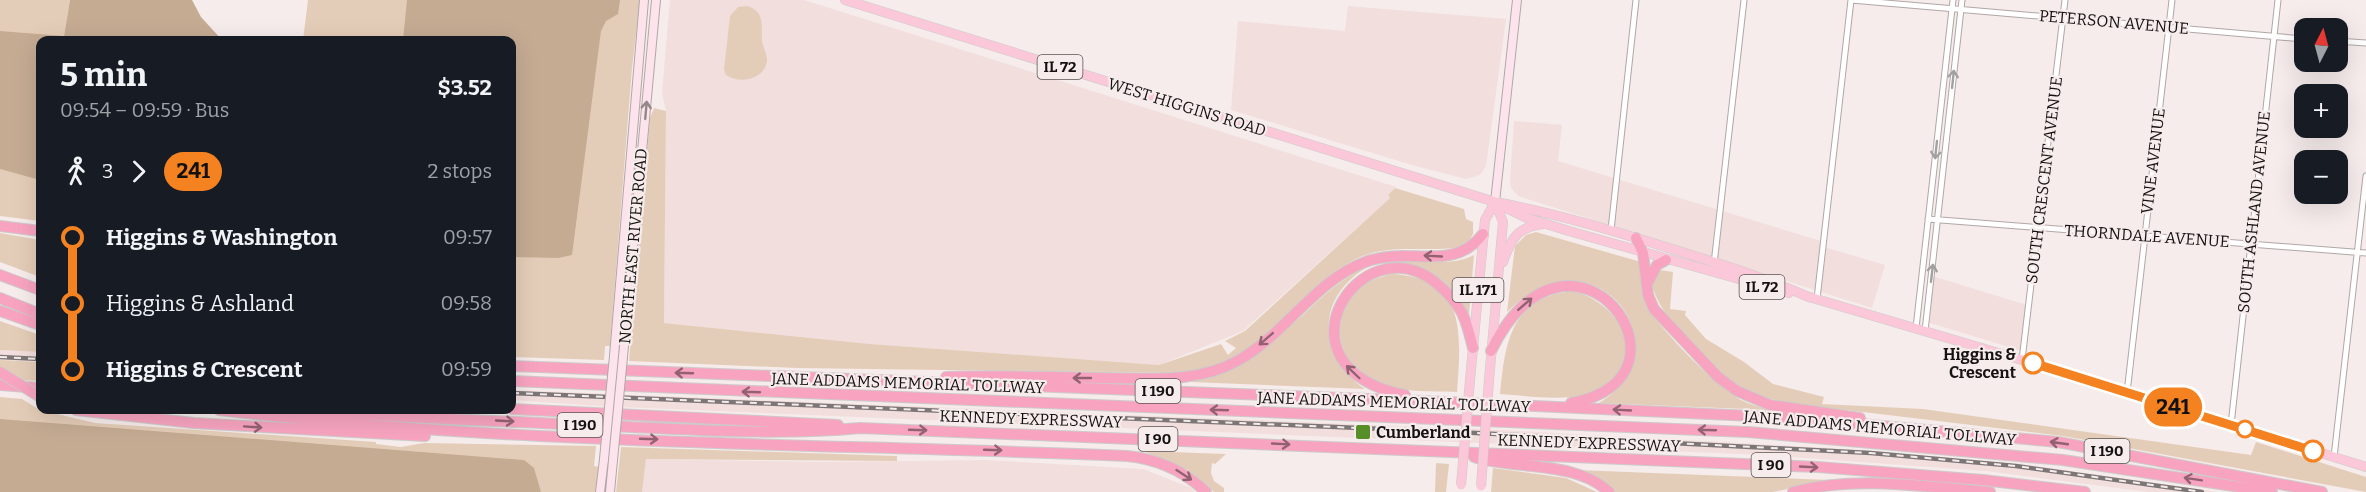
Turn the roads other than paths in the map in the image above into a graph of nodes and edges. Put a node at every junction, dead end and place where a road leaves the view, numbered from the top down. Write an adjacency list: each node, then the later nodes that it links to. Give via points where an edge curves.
1 (644, 0): 52 (main road, NORTH EAST RIVER ROAD)
2 (656, 0): 52 (main road, NORTH EAST RIVER ROAD, one-way to 2)
3 (845, 0): 22 (main road, WEST HIGGINS ROAD / IL 72)
4 (1517, 0): 22 (main road)
5 (1636, 0): 29 (street)
6 (1744, 0): 38 (street)
7 (1851, 0): 13 (street, PETERSON AVENUE); 45 (street)
8 (1953, 0): 13 (street)
9 (1962, 0): 14 (street)
10 (2065, 0): 15 (street, SOUTH CRESCENT AVENUE)
11 (2172, 0): 16 (street, VINE AVENUE)
12 (2278, 0): 17 (street, SOUTH ASHLAND AVENUE)
13 (1952, 8): 14 (street, PETERSON AVENUE); 23 (street, one-way to 23)
14 (1961, 9): 15 (street, PETERSON AVENUE); 24 (street, one-way to 14)
15 (2063, 18): 16 (street, PETERSON AVENUE); 27 (street, SOUTH CRESCENT AVENUE)
16 (2169, 27): 17 (street, PETERSON AVENUE); 31 (street, VINE AVENUE)
17 (2274, 36): 18 (street, PETERSON AVENUE); 33 (street, SOUTH ASHLAND AVENUE)
18 (2294, 38)
19 (2348, 42): 20 (street)
20 (2366, 43)
21 (2366, 176): 35 (street)
22 (1495, 202): 25 (main road, WEST HIGGINS ROAD / IL 72); 29 (main road, WEST HIGGINS ROAD); 30 (main road, IL 171, via 1485,220); 41 (main road, IL 171, via 1503,222)
23 (1928, 219): 24 (street, THORNDALE AVENUE); 49 (street)
24 (1938, 220): 27 (street, THORNDALE AVENUE); 49 (street, one-way to 24)
25 (1547, 223): 34 (main road, WEST HIGGINS ROAD / IL 72); 41 (main road, via 1519,230 1511,239)
26 (0, 226): 28 (highway)
27 (2038, 228): 31 (street, THORNDALE AVENUE); 53 (street, SOUTH CRESCENT AVENUE)
28 (36, 230)
29 (1611, 230): 32 (main road, WEST HIGGINS ROAD)
30 (1484, 234): 50 (main road, IL 171); 57 (highway, one-way to 57, via 1458,255 1395,255 1349,270 1254,350 1224,368 1198,376)
31 (2145, 236): 33 (street, THORNDALE AVENUE); 60 (street, VINE AVENUE)
32 (1636, 238): 34 (highway); 38 (main road, WEST HIGGINS ROAD)
33 (2251, 244): 35 (street, THORNDALE AVENUE); 68 (street, SOUTH ASHLAND AVENUE)
34 (1643, 253): 37 (main road, WEST HIGGINS ROAD / IL 72); 42 (highway)
35 (2357, 253): 36 (street, THORNDALE AVENUE); 73 (street)
36 (2366, 253)
37 (1666, 260): 39 (main road, WEST HIGGINS ROAD / IL 72); 42 (highway, via 1657,265)
38 (1714, 262): 39 (street); 45 (main road, WEST HIGGINS ROAD)
39 (1713, 273): 45 (main road, WEST HIGGINS ROAD / IL 72)
40 (0, 275): 43 (highway)
41 (1498, 276): 51 (main road, IL 171)
42 (1647, 284): 69 (highway, via 1651,303 1662,319 1718,377 1737,391 1770,405 1853,416)
43 (36, 288)
44 (0, 298): 47 (highway)
45 (1814, 298): 49 (main road, WEST HIGGINS ROAD / IL 72)
46 (0, 311): 48 (highway)
47 (36, 312)
48 (36, 324)
49 (1921, 329): 53 (main road, WEST HIGGINS ROAD / IL 72)
50 (1473, 348): 62 (highway, one-way to 50, via 1388,391 1356,377 1336,345 1335,318 1340,305 1353,286 1369,275 1394,269 1414,271 1452,297 1465,319); 77 (main road, IL 171, bridge)
51 (1491, 351): 63 (highway, one-way to 63, via 1510,318 1538,293 1557,287 1580,288 1599,295 1614,307 1630,338 1623,377 1596,397); 78 (main road, IL 171, bridge)
52 (618, 356): 74 (main road, NORTH EAST RIVER ROAD, bridge)
53 (2022, 360): 60 (main road, WEST HIGGINS ROAD / IL 72)
54 (516, 366): 57 (highway, I 190, one-way to 54)
55 (0, 372): 61 (highway, bridge)
56 (516, 381): 87 (highway, JANE ADDAMS MEMORIAL TOLLWAY / I 90, one-way to 56, via 2063,460 1748,432)
57 (868, 381): 62 (highway, I 190)
58 (0, 385): 59 (highway)
59 (36, 388)
60 (2127, 393): 68 (main road, WEST HIGGINS ROAD / IL 72)
61 (36, 394)
62 (1447, 402): 63 (highway, I 190)
63 (1540, 406): 69 (highway, I 190, one-way to 63)
64 (516, 409): 70 (highway, I 90, via 816,422)
65 (112, 414): 71 (highway, one-way to 71, via 375,435)
66 (260, 414): 71 (highway)
67 (348, 414): 70 (highway, KENNEDY EXPRESSWAY / I 190, one-way to 70, via 660,428 815,432)
68 (2230, 425): 73 (main road, WEST HIGGINS ROAD / IL 72)
69 (1890, 426): 88 (highway, I 190, one-way to 69, via 2058,442)
70 (860, 428): 72 (highway, KENNEDY EXPRESSWAY / I 90, one-way to 72)
71 (527, 435): 81 (highway, one-way to 81, via 1127,456 1164,464)
72 (1457, 452): 76 (highway, KENNEDY EXPRESSWAY / I 90, one-way to 76, via 1818,467); 82 (highway, via 1496,464 1572,474)
73 (2334, 458): 75 (main road, WEST HIGGINS ROAD / IL 72)
74 (609, 459): 79 (main road, NORTH EAST RIVER ROAD); 80 (main road, NORTH EAST RIVER ROAD)
75 (2366, 467)
76 (2038, 486): 85 (highway); 86 (highway, KENNEDY EXPRESSWAY / I 90)
77 (1460, 489)
78 (1481, 489)
79 (600, 492)
80 (610, 492)
81 (1206, 492)
82 (1609, 492)
83 (1793, 492): 84 (highway, via 1860,484)
84 (1990, 492)
85 (2011, 492)
86 (2085, 492)
87 (2272, 492)
88 (2322, 492)

